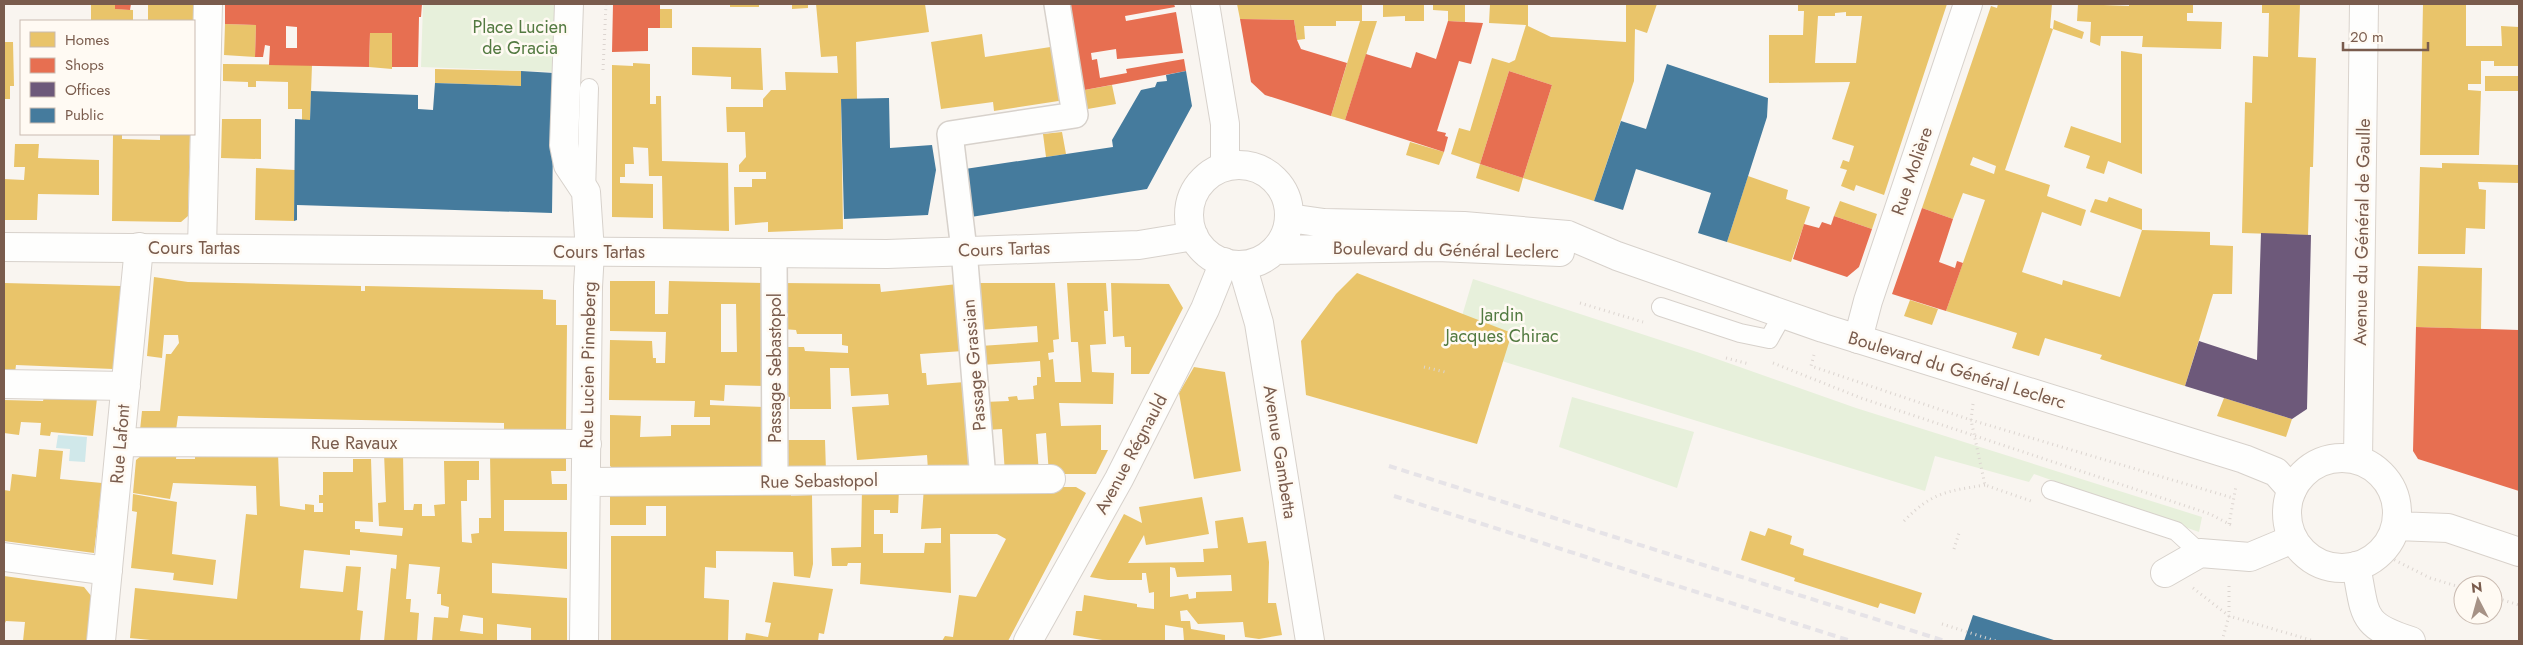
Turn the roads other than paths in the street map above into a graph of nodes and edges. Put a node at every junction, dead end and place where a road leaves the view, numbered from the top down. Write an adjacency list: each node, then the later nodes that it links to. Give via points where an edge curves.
1 (208, 4): 14 (street)
2 (568, 4): 9 (street, Rue Lucien Pinneberg, via 564,145 568,165)
3 (1057, 4): 15 (street, Passage Grassian, via 1075,115 950,134)
4 (1205, 4): 8 (street, via 1226,124)
5 (1968, 4): 23 (street, Rue Molière)
6 (2364, 4): 28 (street, Avenue du Général de Gaulle)
7 (589, 88): 9 (lane)
8 (1225, 166): 10 (street, via 1241,164 1271,175 1288,202); 11 (street, via 1198,186 1190,202 1189,219)
9 (586, 192): 17 (street, Rue Lucien Pinneberg)
10 (1289, 218): 16 (street, via 1287,229); 19 (street, Boulevard du Général Leclerc, via 1324,223 1464,226 1568,235)
11 (1194, 236): 15 (street, Cours Tartas, via 1140,245); 20 (street, via 1211,256)
12 (4, 247): 13 (street, Cours Tartas)
13 (139, 248): 14 (street, Cours Tartas); 25 (street, Rue Lafont)
14 (202, 248): 17 (street, Cours Tartas)
15 (964, 250): 18 (street, Cours Tartas); 29 (street, Passage Grassian)
16 (1275, 250): 19 (street, Boulevard du Général Leclerc, via 1445,248); 20 (street, via 1260,260)
17 (590, 252): 18 (street, Cours Tartas); 27 (street, Rue Lucien Pinneberg)
18 (774, 254): 32 (street, Passage Sebastopol)
19 (1617, 256): 22 (street, Boulevard du Général Leclerc)
20 (1233, 263): 45 (street, Avenue Régnauld, via 1205,309 1119,479); 46 (street, Avenue Gambetta, via 1257,315)
21 (1660, 307): 22 (lane, via 1740,333 1770,339)
22 (1783, 314): 23 (street, Boulevard du Général Leclerc)
23 (1858, 339): 34 (street, Boulevard du Général Leclerc, via 2244,459 2276,472)
24 (4, 384): 25 (street)
25 (126, 386): 26 (street, Rue Lafont)
26 (121, 442): 27 (street, Rue Ravaux); 41 (street, Rue Lafont)
27 (587, 444): 31 (street, Rue Lucien Pinneberg)
28 (2358, 460): 34 (street, via 2335,459 2312,466); 35 (street, via 2385,479 2394,493 2398,509)
29 (983, 479): 30 (street, Rue Sebastopol); 32 (street, Rue Sebastopol)
30 (1052, 479)
31 (587, 482): 32 (street, Rue Sebastopol); 44 (street, Rue Lucien Pinneberg)
32 (775, 482)
33 (2051, 490): 38 (lane, via 2176,531)
34 (2292, 490): 36 (street)
35 (2396, 526): 37 (street, via 2448,528); 40 (street, via 2391,540 2381,552)
36 (2282, 543): 38 (street, via 2250,557); 40 (street, via 2332,568)
37 (2519, 552)
38 (2200, 554): 42 (street)
39 (4, 557): 41 (street)
40 (2356, 566): 47 (street, via 2363,608 2376,626 2386,634)
41 (108, 571): 43 (street, Rue Lafont)
42 (2176, 578)
43 (102, 641)
44 (584, 641)
45 (1028, 641)
46 (1310, 641)
47 (2411, 641)

